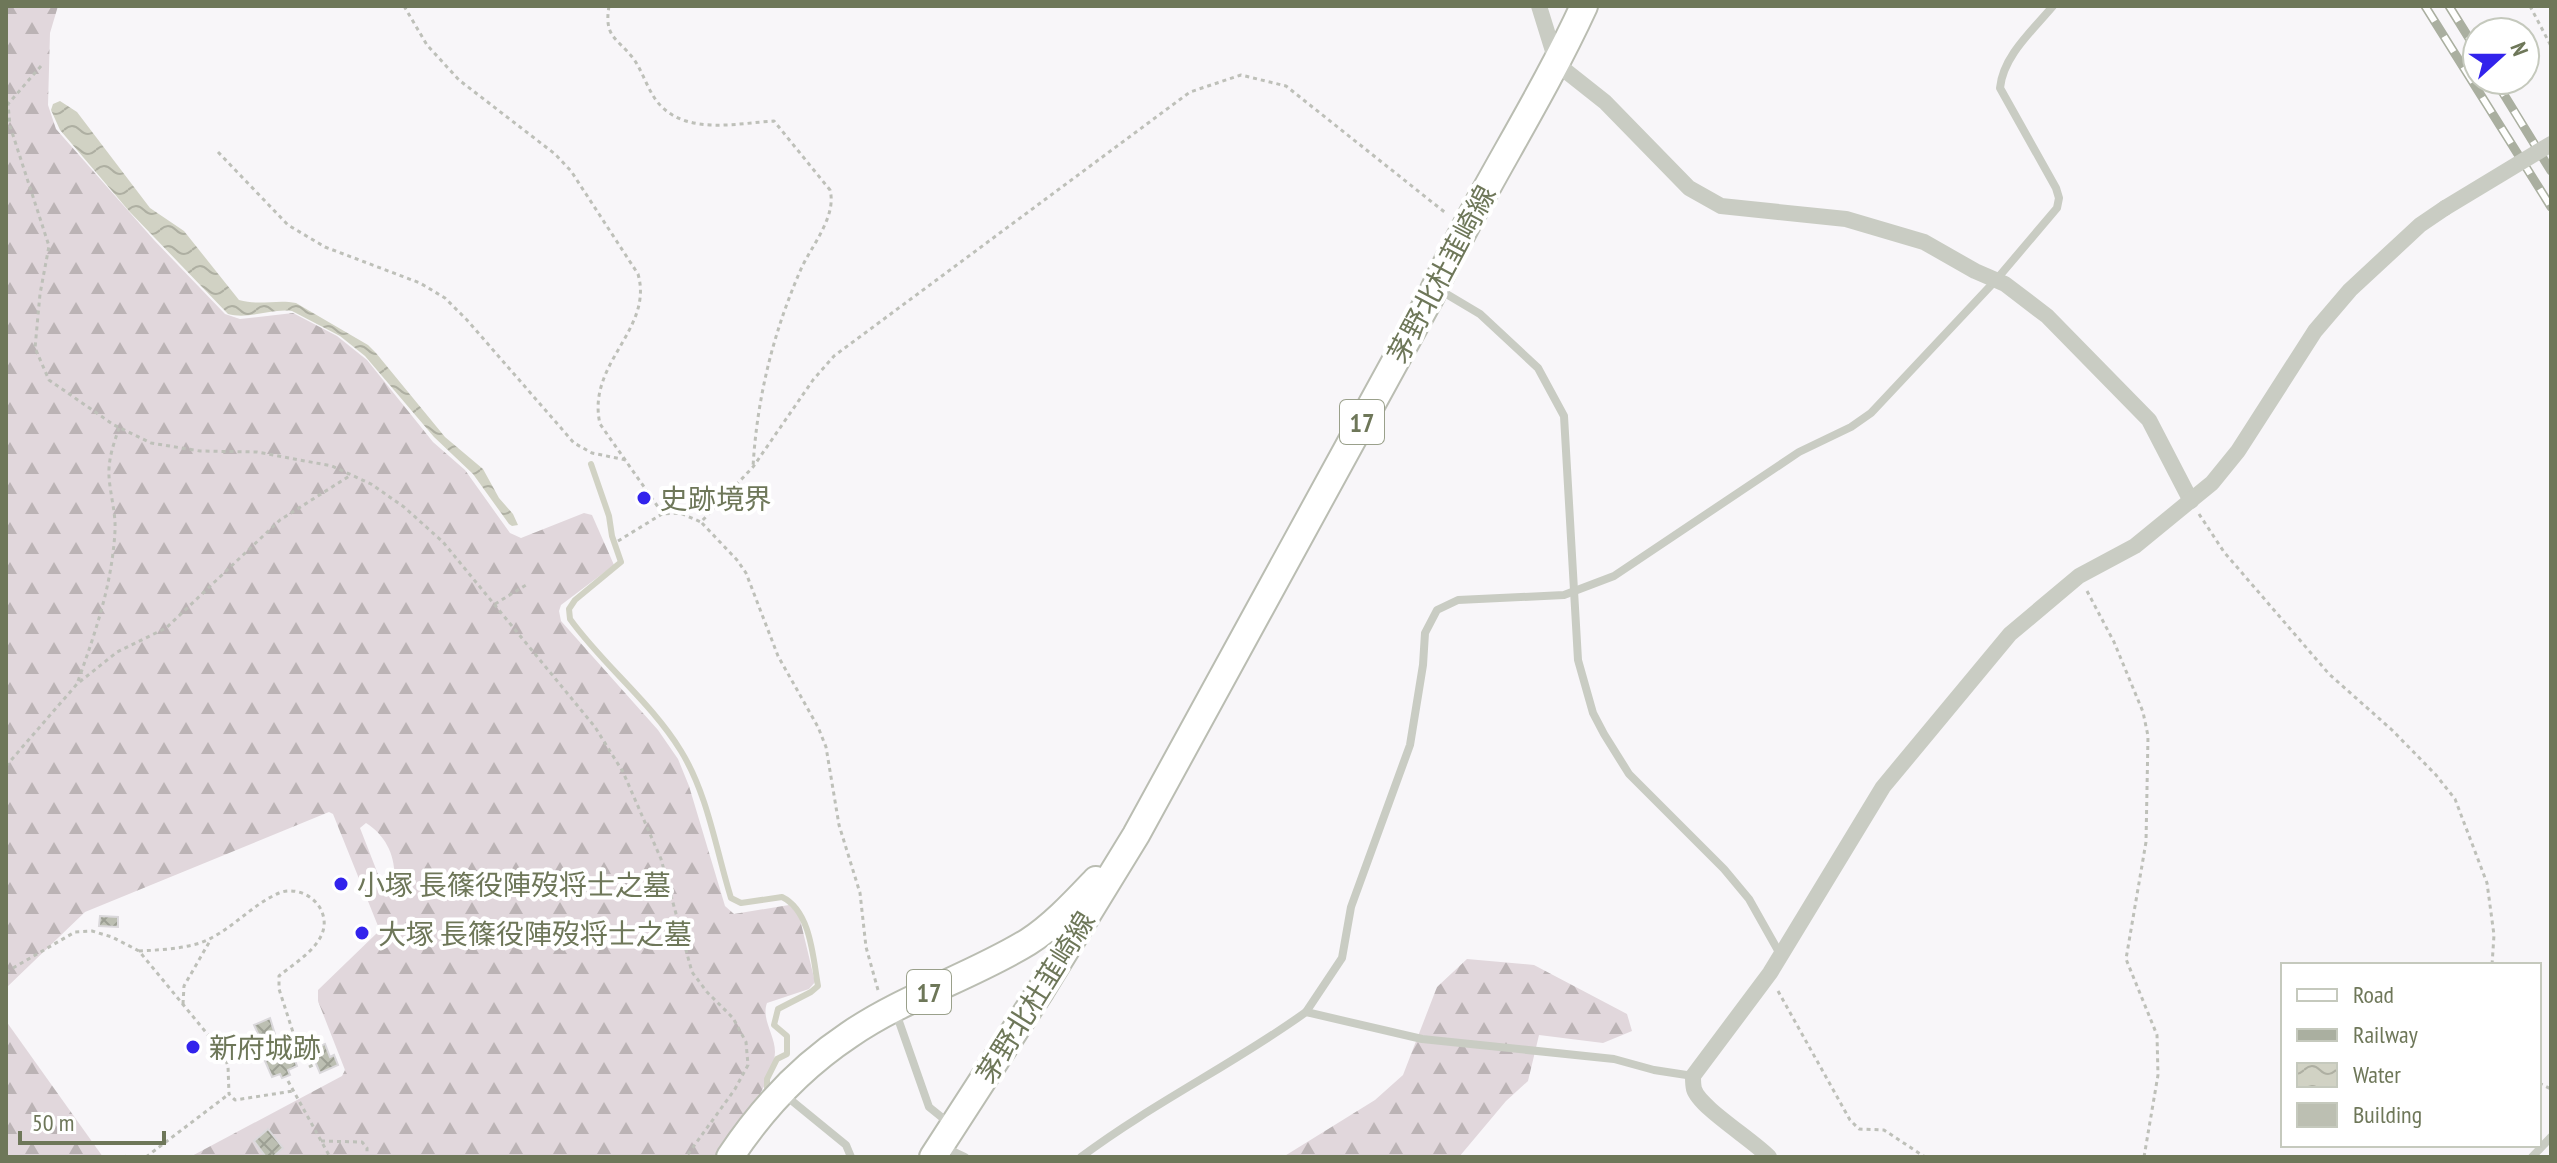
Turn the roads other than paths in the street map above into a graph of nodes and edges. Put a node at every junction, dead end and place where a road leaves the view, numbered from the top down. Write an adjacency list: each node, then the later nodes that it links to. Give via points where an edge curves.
1 (1539, 6): 4 (street)
2 (1584, 6): 4 (main road, 茅野北杜韮崎線 / 17)
3 (2053, 6): 6 (lane, via 2009,60 2000,88 2059,198 2057,208)
4 (1557, 64): 6 (street, via 1605,102 1689,188 1721,206 1846,219 1924,242); 7 (main road, 茅野北杜韮崎線 / 17)
5 (2551, 144): 8 (street, bridge, via 2420,225 2350,290 2315,331 2238,451)
6 (1996, 280): 8 (street, via 2055,323 2149,420); 9 (lane, via 1871,413 1799,452 1614,576)
7 (1435, 287): 9 (lane, via 1480,314 1538,368 1564,416); 10 (main road, 茅野北杜韮崎線 / 17)
8 (2191, 501): 11 (street, via 2135,546 2079,576 2010,634 1883,787)
9 (1574, 592): 11 (lane, via 1578,660 1593,713 1617,757 1749,899); 13 (lane, via 1458,600 1437,610 1425,633 1410,745 1351,907 1342,958)
10 (1136, 835): 12 (main road, 茅野北杜韮崎線 / 17, via 1076,901 1030,940); 17 (main road, 茅野北杜韮崎線 / 17)
11 (1781, 955): 14 (street)
12 (890, 1011): 15 (main road, 茅野北杜韮崎線 / 17, via 848,1035); 17 (lane)
13 (1306, 1012): 14 (lane, via 1422,1039 1614,1059); 21 (lane)
14 (1693, 1076): 22 (street, via 1702,1103)
15 (781, 1091): 18 (main road, 茅野北杜韮崎線 / 17); 19 (lane, via 846,1145)
16 (2551, 1137): 23 (lane)
17 (942, 1143): 20 (lane)
18 (730, 1157)
19 (851, 1157)
20 (965, 1157)
21 (1081, 1157)
22 (1769, 1157)
23 (2532, 1157)

